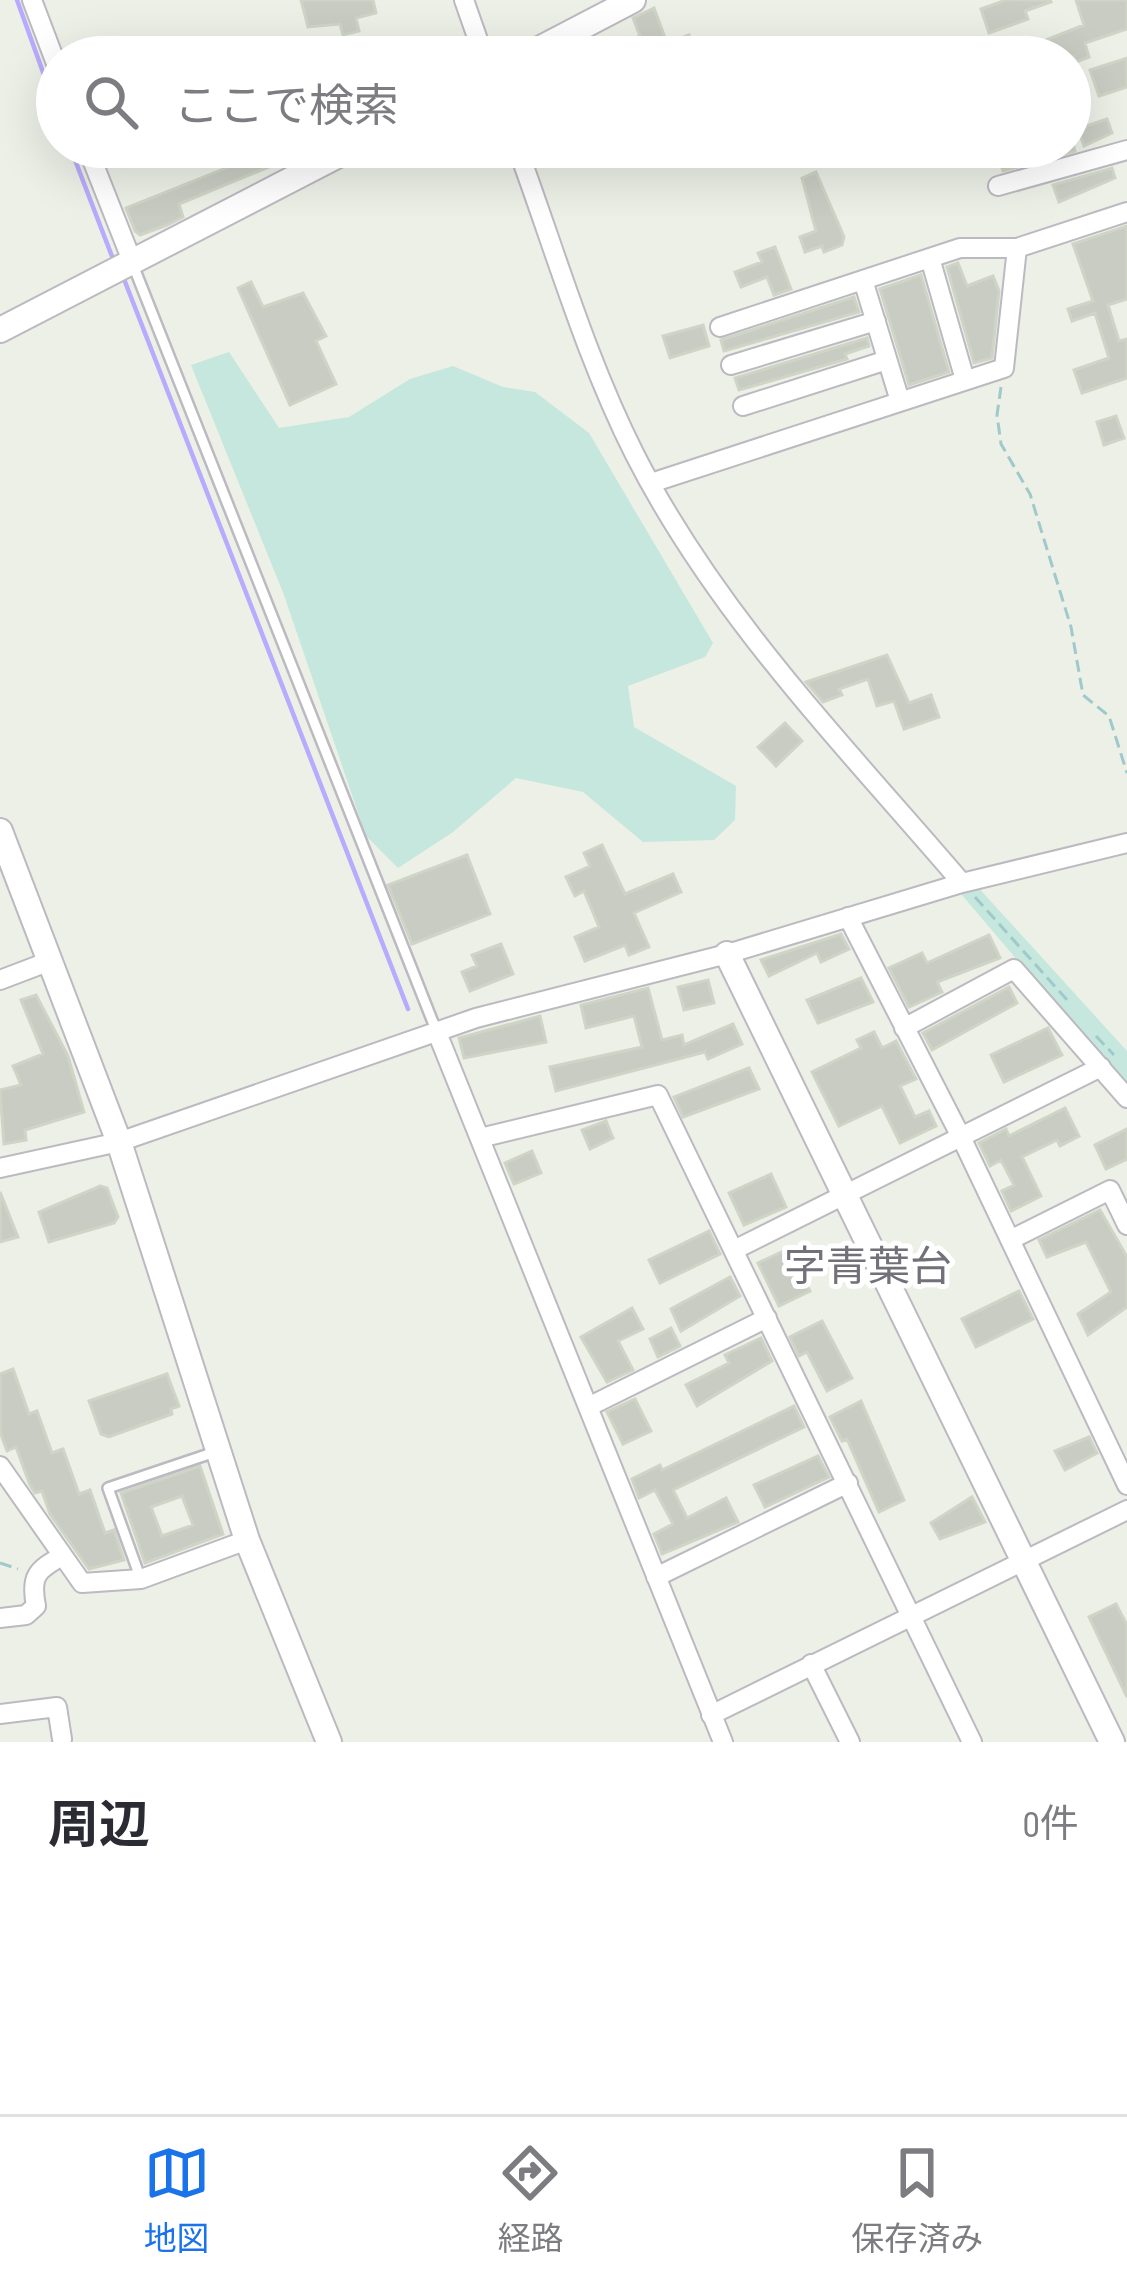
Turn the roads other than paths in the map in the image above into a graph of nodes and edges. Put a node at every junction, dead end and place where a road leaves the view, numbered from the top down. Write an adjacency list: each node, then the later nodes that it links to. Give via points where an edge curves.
1 (32, 0): 4 (street)
2 (464, 0): 5 (street)
3 (633, 0): 6 (street)
4 (46, 36)
5 (477, 36)
6 (564, 36)
7 (1127, 150): 8 (street)
8 (1091, 160)
9 (95, 168): 17 (street)
10 (313, 168): 17 (street)
11 (524, 168): 27 (street, via 598,376)
12 (1062, 168): 13 (street)
13 (998, 186)
14 (1127, 212): 15 (street)
15 (1017, 248): 16 (street, via 979,244); 24 (street, via 1004,368)
16 (930, 258): 18 (street); 24 (street)
17 (132, 261): 21 (street); 36 (lane)
18 (863, 280): 19 (street); 20 (street)
19 (875, 321): 22 (street); 23 (street)
20 (719, 327)
21 (0, 330)
22 (887, 360): 25 (street); 26 (street)
23 (731, 365)
24 (964, 380): 25 (street)
25 (900, 400): 27 (street)
26 (743, 406)
27 (651, 483): 30 (street, via 748,633)
28 (0, 831): 33 (street)
29 (1127, 843): 30 (street)
30 (962, 883): 31 (street)
31 (848, 917): 32 (street); 35 (street)
32 (727, 954): 36 (street); 44 (street)
33 (50, 961): 34 (street); 41 (street)
34 (0, 980)
35 (904, 1028): 37 (street, via 1014,969); 39 (street)
36 (436, 1030): 40 (street); 41 (street)
37 (1101, 1067): 38 (street); 39 (street)
38 (1127, 1098)
39 (961, 1137): 44 (street); 46 (street)
40 (480, 1138): 47 (street, via 658,1095); 49 (street)
41 (118, 1142): 42 (street); 50 (street)
42 (0, 1168)
43 (1119, 1186): 45 (street); 46 (street)
44 (846, 1194): 47 (street); 57 (street)
45 (1127, 1225)
46 (1010, 1240): 53 (street)
47 (734, 1250): 48 (street)
48 (767, 1318): 49 (street); 52 (street)
49 (588, 1407): 58 (street)
50 (218, 1451): 55 (street); 59 (lane, via 108,1488)
51 (0, 1466): 56 (street)
52 (848, 1483): 58 (street); 60 (street)
53 (1127, 1485)
54 (1127, 1510): 57 (street)
55 (247, 1540): 59 (street); 66 (street)
56 (62, 1556): 59 (street, via 82,1583); 61 (street, via 31,1583 36,1606)
57 (1024, 1562): 60 (street); 70 (street)
58 (656, 1577): 64 (street)
59 (141, 1579)
60 (911, 1615): 62 (street); 69 (street)
61 (0, 1618)
62 (811, 1664): 64 (street); 68 (street)
63 (0, 1714): 65 (street, via 57,1707)
64 (711, 1714): 67 (street)
65 (62, 1739)
66 (329, 1742)
67 (723, 1742)
68 (850, 1742)
69 (972, 1742)
70 (1112, 1742)

